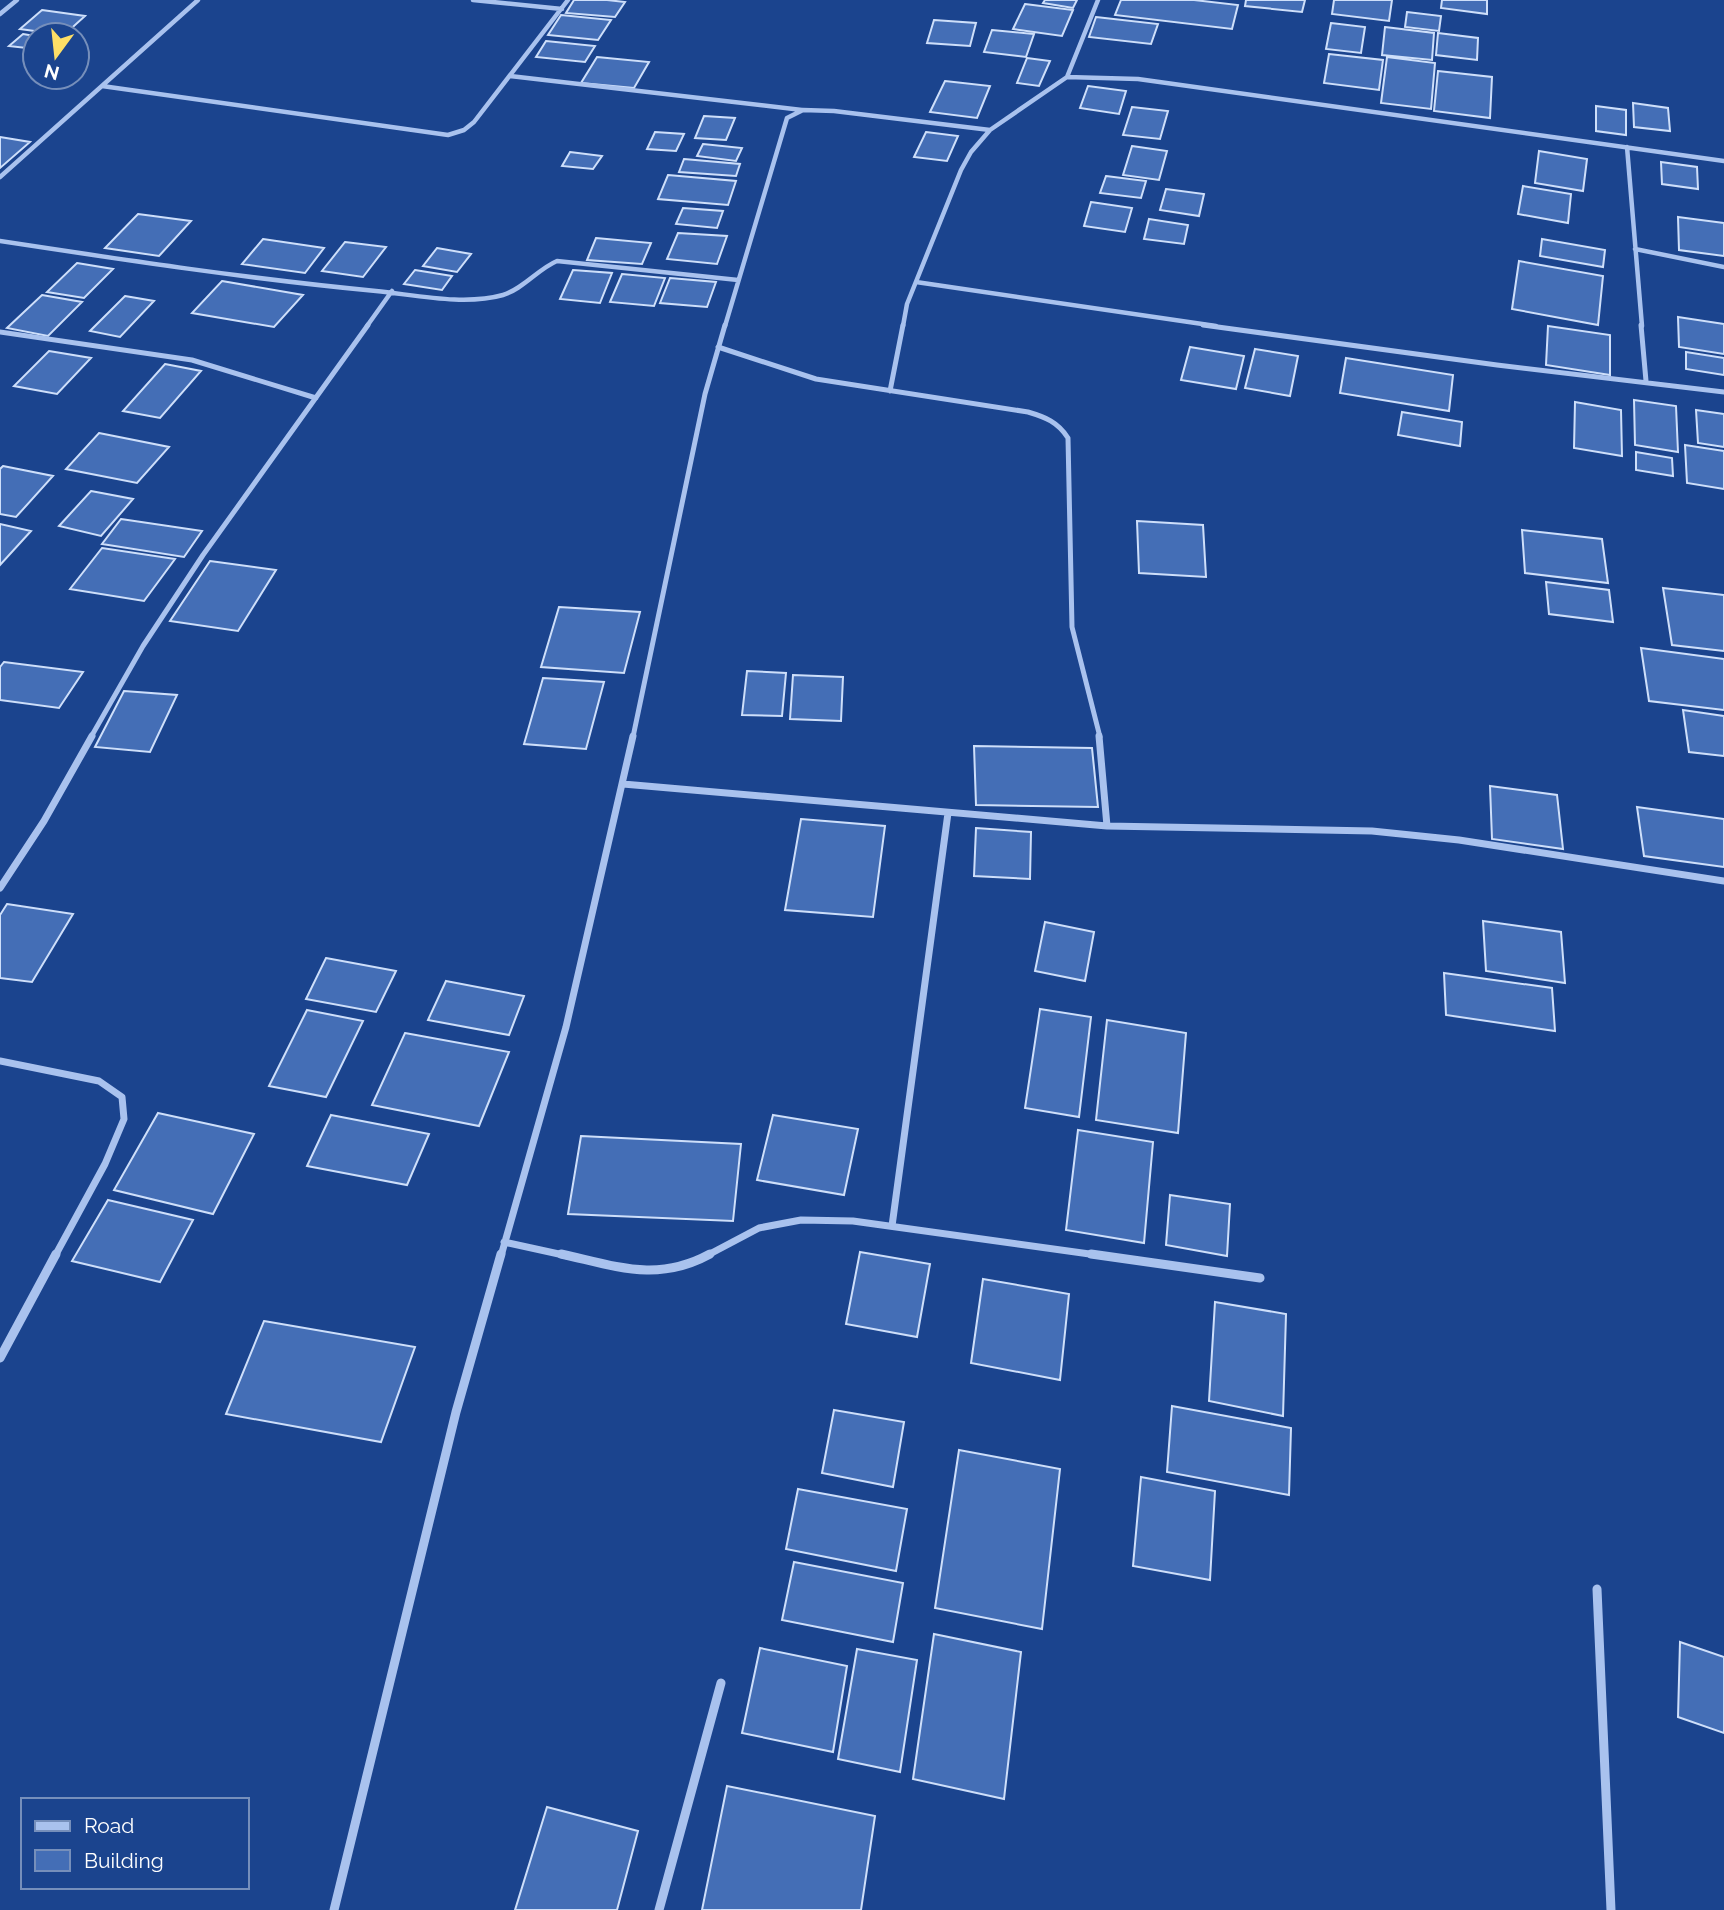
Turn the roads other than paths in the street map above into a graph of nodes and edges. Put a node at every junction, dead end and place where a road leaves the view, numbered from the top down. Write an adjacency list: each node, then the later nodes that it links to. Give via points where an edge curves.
1 (18, 0): 7 (street)
2 (198, 0): 10 (street)
3 (473, 0): 6 (street)
4 (568, 0): 6 (street)
5 (1098, 0): 9 (street)
6 (562, 9): 8 (street)
7 (0, 14)
8 (510, 76): 10 (street, via 467,130 443,136); 11 (street)
9 (1067, 77): 12 (street); 13 (street, via 1138,79)
10 (102, 86): 15 (street)
11 (803, 110): 12 (street); 19 (street, via 787,118 780,134)
12 (990, 130): 20 (street, via 961,170)
13 (1627, 147): 14 (street); 17 (street)
14 (1724, 161)
15 (0, 177)
16 (0, 241): 21 (street, via 267,281)
17 (1635, 248): 18 (street); 24 (street)
18 (1724, 267)
19 (738, 280): 21 (street, via 557,261 542,267 516,289 486,299); 23 (street)
20 (916, 282): 24 (street, via 1523,369); 25 (street)
21 (392, 291): 27 (street)
22 (0, 332): 27 (street, via 192,360)
23 (718, 347): 25 (street, via 816,379); 28 (street)
24 (1646, 381): 26 (street)
25 (890, 391): 30 (street, via 1028,412 1062,426 1068,438 1072,627 1101,742)
26 (1724, 392)
27 (316, 398): 32 (street, via 143,646 44,821)
28 (622, 784): 29 (street); 35 (street, via 566,1027)
29 (948, 813): 30 (street); 34 (street)
30 (1107, 826): 31 (street, via 1372,831)
31 (1724, 881)
32 (0, 888)
33 (0, 1061): 37 (street, via 99,1081 122,1097 124,1119 105,1164)
34 (892, 1226): 35 (street, via 801,1220 759,1228 688,1266 641,1272); 36 (street)
35 (504, 1242): 40 (street, via 456,1412)
36 (1260, 1278)
37 (0, 1358)
38 (1597, 1589): 42 (street)
39 (721, 1683): 41 (street)
40 (334, 1910)
41 (659, 1910)
42 (1611, 1910)

